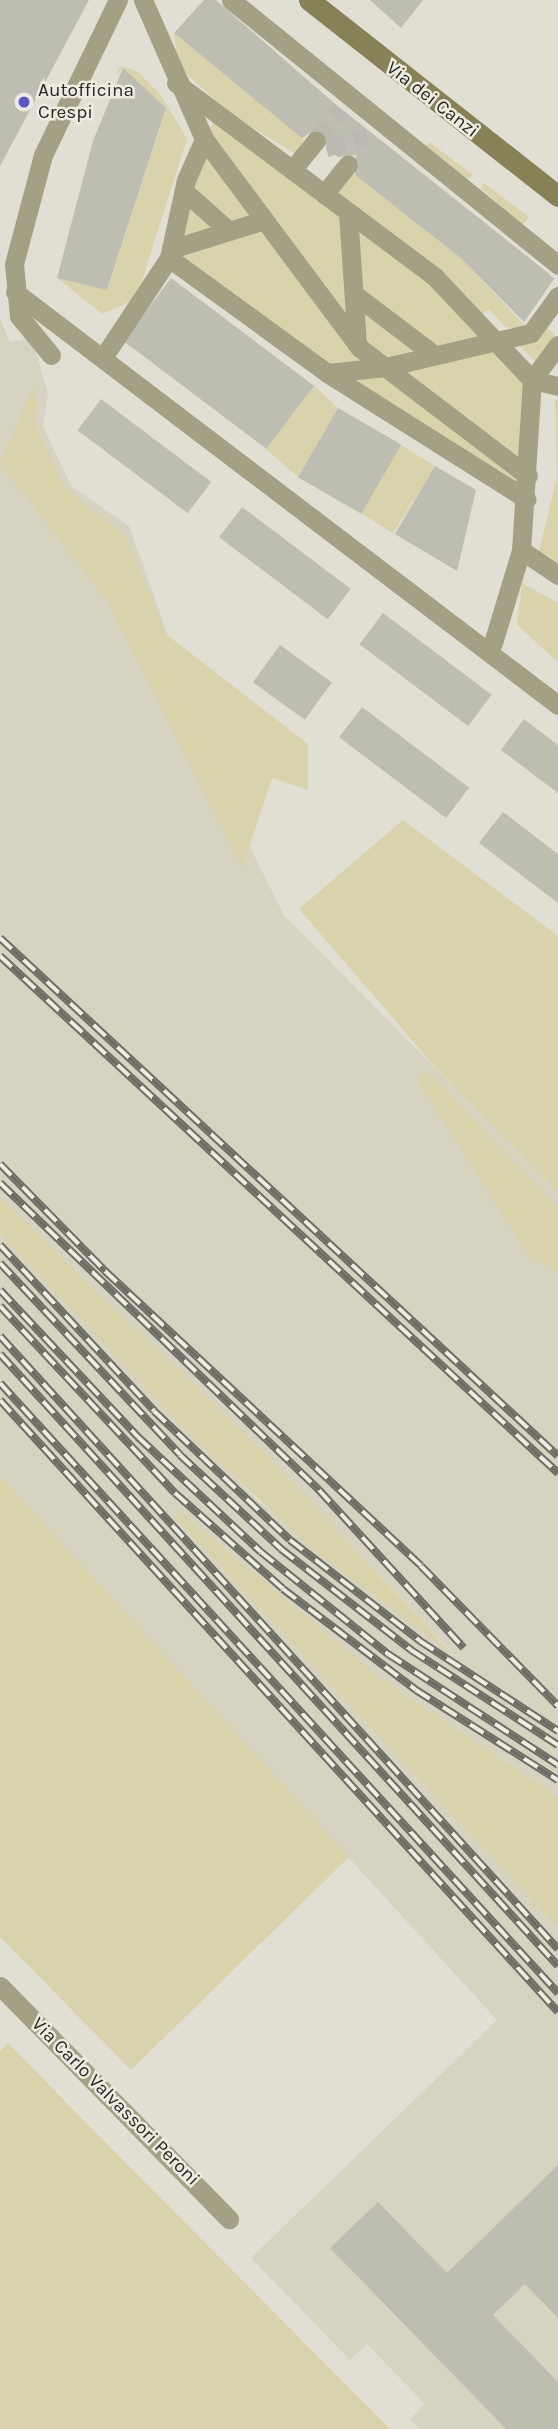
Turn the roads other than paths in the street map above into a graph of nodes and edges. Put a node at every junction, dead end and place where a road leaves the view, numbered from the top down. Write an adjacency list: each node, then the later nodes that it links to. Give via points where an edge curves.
1 (118, 0): 18 (street, via 43,155 14,264)
2 (143, 0): 5 (street)
3 (231, 0): 17 (street, via 345,104)
4 (309, 0): 12 (street, Via dei Canzi)
5 (176, 83): 6 (street); 9 (street)
6 (204, 139): 10 (street); 14 (street)
7 (316, 146): 9 (street)
8 (348, 164): 11 (street)
9 (292, 170): 11 (street)
10 (184, 191): 15 (street); 16 (street)
11 (324, 194): 13 (street)
12 (558, 196)
13 (348, 213): 19 (street); 21 (street, via 435,277)
14 (264, 220): 15 (street); 22 (street)
15 (229, 231): 16 (street)
16 (170, 254): 24 (street); 28 (street)
17 (558, 265)
18 (15, 292): 26 (street, via 23,323); 36 (street)
19 (354, 294): 22 (street); 25 (street)
20 (558, 296): 21 (street, via 531,333)
21 (499, 341): 25 (street); 29 (street)
22 (357, 344): 27 (street)
23 (558, 345): 29 (street)
24 (108, 350)
25 (433, 354): 27 (street)
26 (51, 355)
27 (386, 368): 28 (street); 31 (street)
28 (327, 373): 32 (street)
29 (533, 380): 30 (street); 31 (street)
30 (558, 386)
31 (528, 476): 32 (street)
32 (526, 499): 33 (street)
33 (521, 550): 34 (street); 35 (street)
34 (558, 576)
35 (493, 643)
36 (558, 705)
37 (0, 1986): 38 (street, Via Carlo Valvassori Peroni)
38 (229, 2219)

